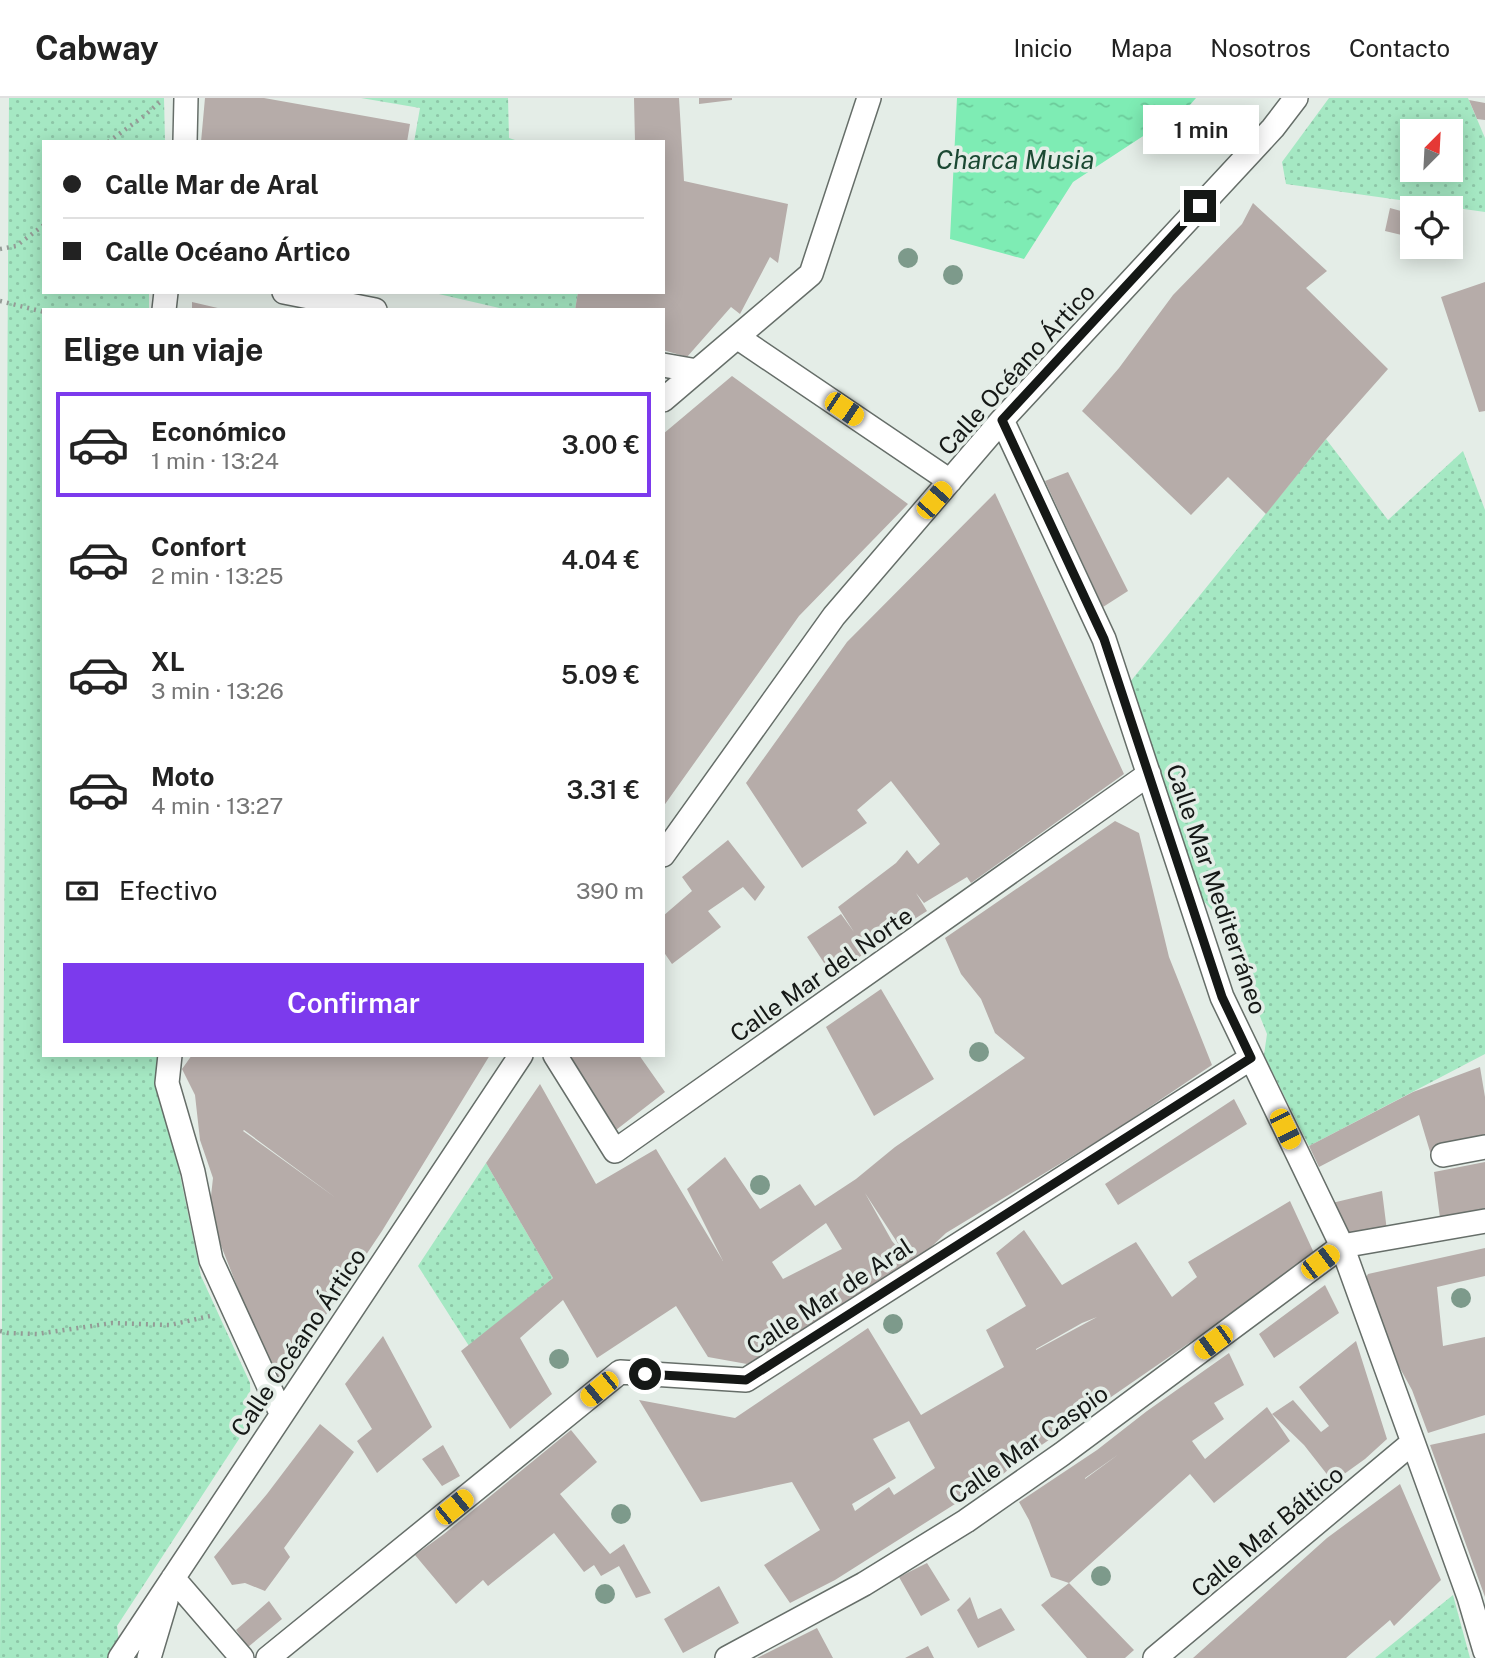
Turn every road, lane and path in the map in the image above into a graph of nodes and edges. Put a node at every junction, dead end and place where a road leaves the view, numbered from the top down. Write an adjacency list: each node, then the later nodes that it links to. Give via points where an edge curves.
1 (164, 98): 5 (path)
2 (186, 98): 6 (street)
3 (869, 98): 13 (street, via 811,274)
4 (1296, 98): 17 (street, Calle Océano Ártico)
5 (111, 140)
6 (185, 140)
7 (42, 226): 8 (path, via 16,246)
8 (0, 249)
9 (294, 294): 11 (street)
10 (0, 301): 12 (path)
11 (365, 308)
12 (42, 312)
13 (737, 337): 15 (street); 18 (street)
14 (665, 365): 15 (street)
15 (696, 372): 16 (street)
16 (665, 398)
17 (1002, 420): 18 (street, Calle Océano Ártico); 19 (street, Calle Mar Mediterráneo, via 1104,639)
18 (950, 481): 20 (street, Calle Océano Ártico, via 834,616)
19 (1149, 774): 23 (street, Calle Mar del Norte, via 615,1151); 24 (street, Calle Mar Mediterráneo, via 1222,997)
20 (665, 852)
21 (170, 1057): 29 (street, via 167,1083 193,1172 211,1261)
22 (520, 1057): 31 (street, Calle Océano Ártico)
23 (556, 1057)
24 (1251, 1058): 28 (street, Calle Mar Mediterráneo); 38 (street, Calle Mar de Aral, via 746,1380 620,1372)
25 (1485, 1147): 26 (street)
26 (1443, 1155)
27 (1485, 1222): 28 (street)
28 (1342, 1246): 32 (street, Calle Mar Mediterráneo); 39 (street, Calle Mar Caspio, via 966,1521 864,1584)
29 (235, 1313): 30 (path, via 170,1325 113,1324 37,1334); 31 (street)
30 (0, 1331)
31 (281, 1413): 33 (street, Calle Océano Ártico)
32 (1412, 1443): 34 (street, Calle Mar Mediterráneo); 40 (street, Calle Mar Báltico)
33 (173, 1578): 35 (street, Calle Océano Ártico); 36 (street); 37 (street)
34 (1485, 1651)
35 (120, 1658)
36 (149, 1658)
37 (242, 1658)
38 (268, 1658)
39 (727, 1658)
40 (1155, 1658)

